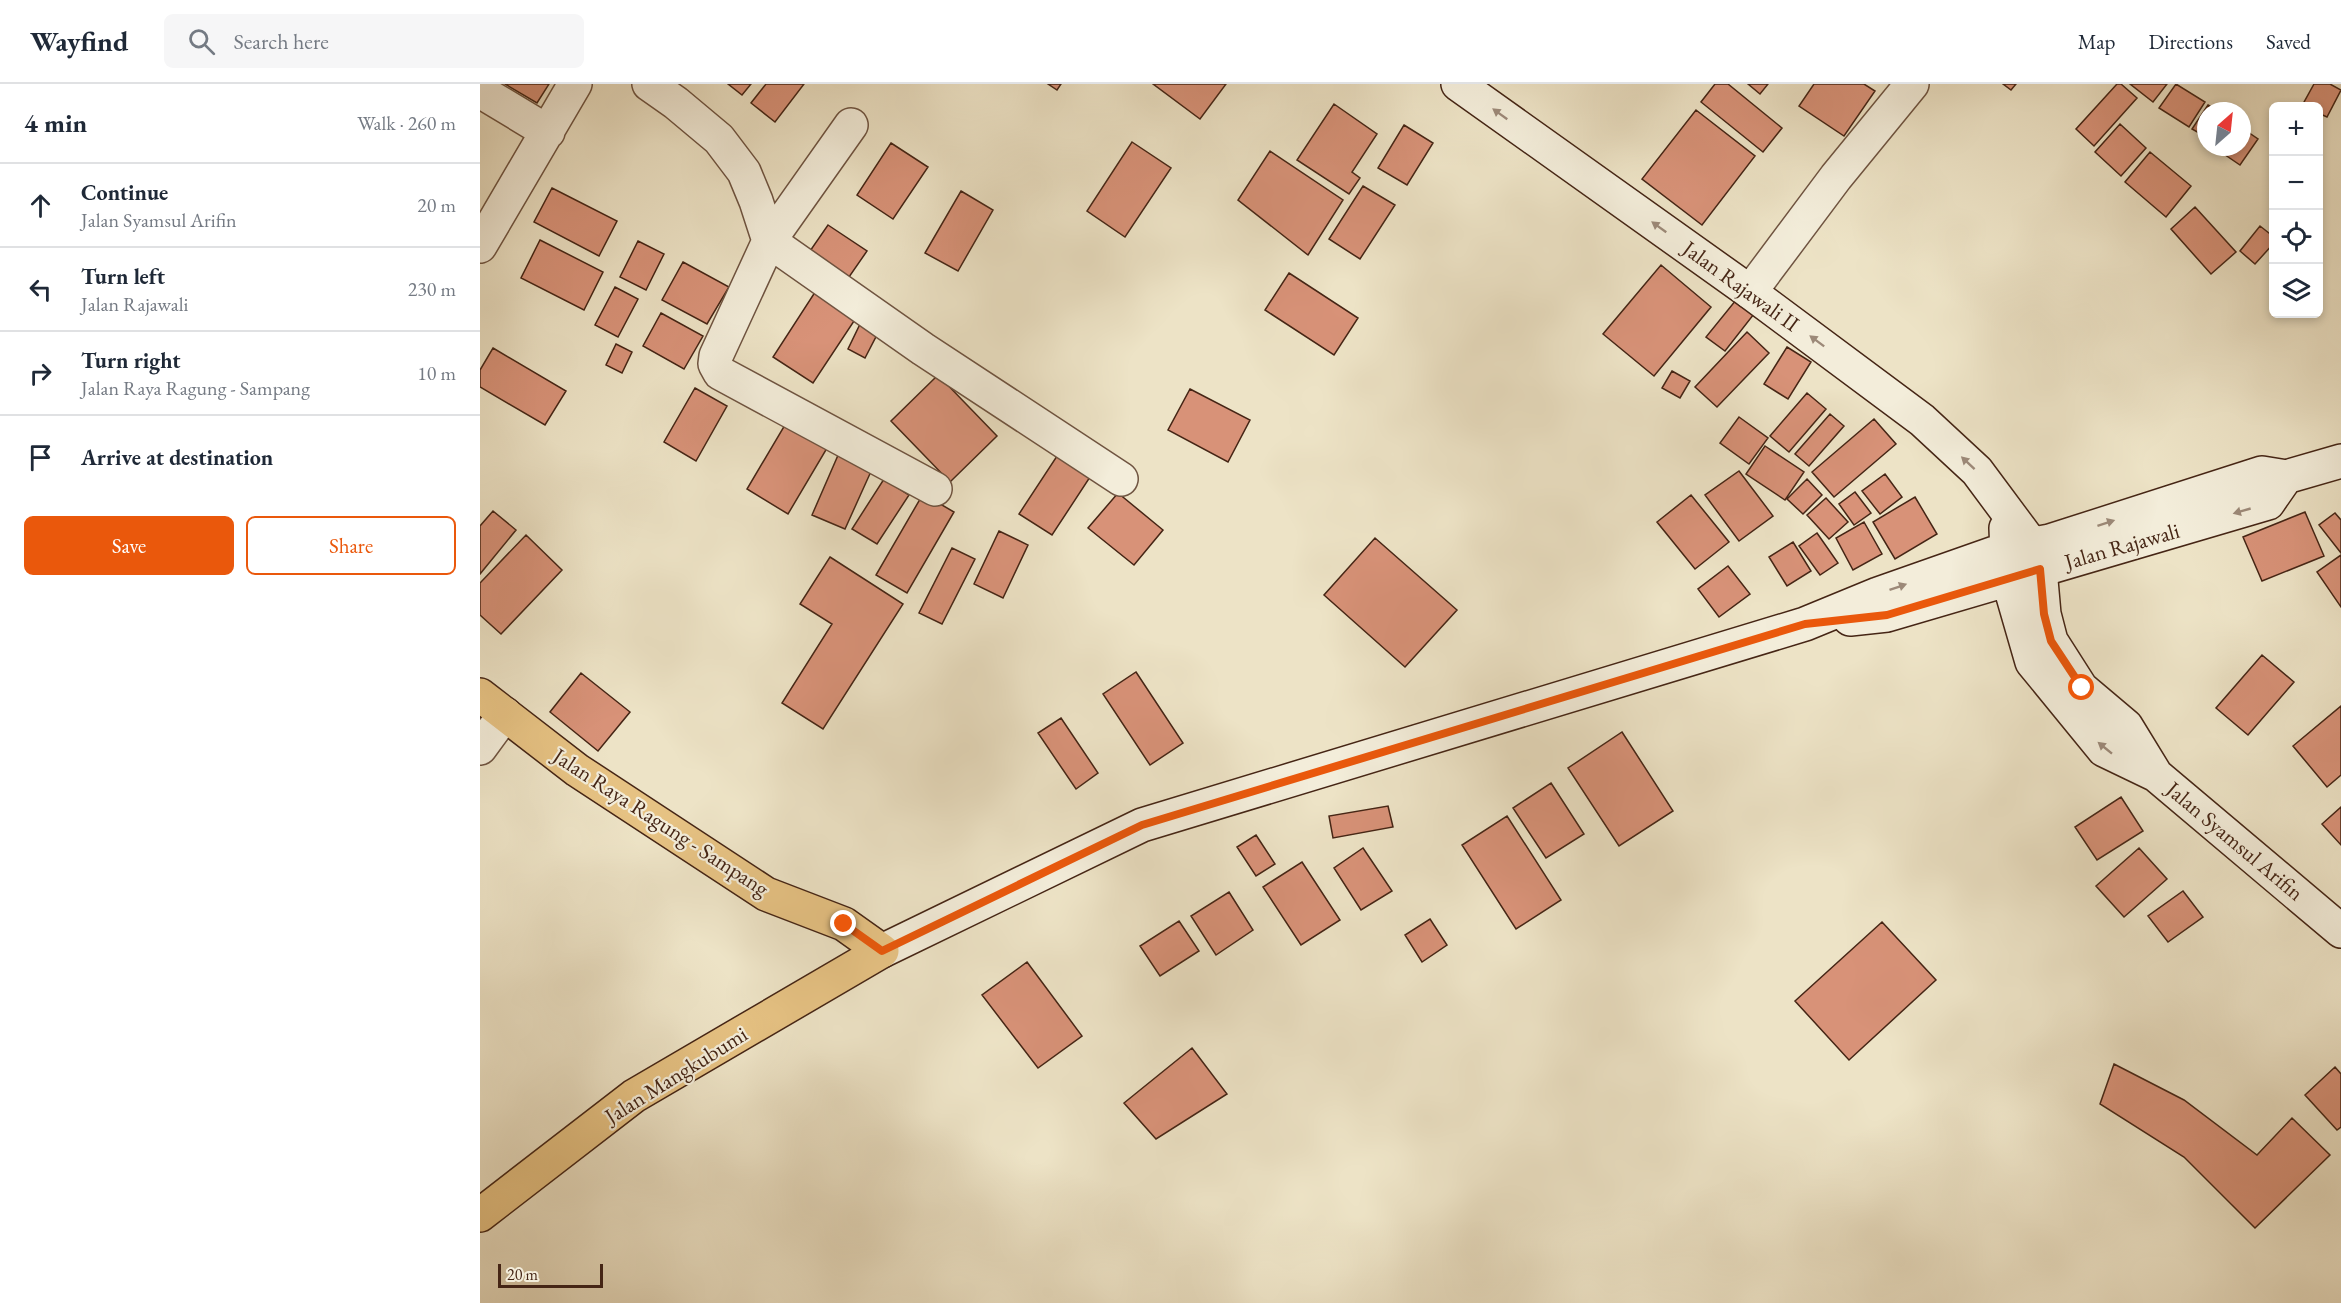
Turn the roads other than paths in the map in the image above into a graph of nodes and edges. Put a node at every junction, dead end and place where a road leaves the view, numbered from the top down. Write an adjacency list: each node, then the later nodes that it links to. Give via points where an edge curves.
1 (574, 84): 7 (street)
2 (648, 84): 8 (street, via 718,140 738,164)
3 (1458, 84): 10 (street, Jalan Rajawali II, one-way to 3)
4 (1912, 84): 10 (street)
5 (480, 91): 7 (street)
6 (851, 125): 8 (street)
7 (548, 132): 9 (street)
8 (769, 241): 12 (street); 13 (street, via 716,356 720,373)
9 (480, 246)
10 (1750, 292): 14 (street, Jalan Rajawali II, one-way to 10, via 2005,509 1977,471 1922,420)
11 (2341, 461): 14 (street, Jalan Rajawali, via 2286,477 2262,472)
12 (1122, 479)
13 (935, 489)
14 (2022, 561): 17 (street, Jalan Syamsul Arifin, via 2032,662 2104,750 2156,776); 18 (street, Jalan Rajawali, via 1878,594 1805,624 1142,825)
15 (492, 704): 16 (street); 18 (main road, Jalan Raya Ragung - Sampang, via 577,770 766,894 844,924)
16 (480, 748)
17 (2341, 930)
18 (882, 951): 19 (main road, Jalan Mangkubumi, via 634,1096)
19 (481, 1212)

